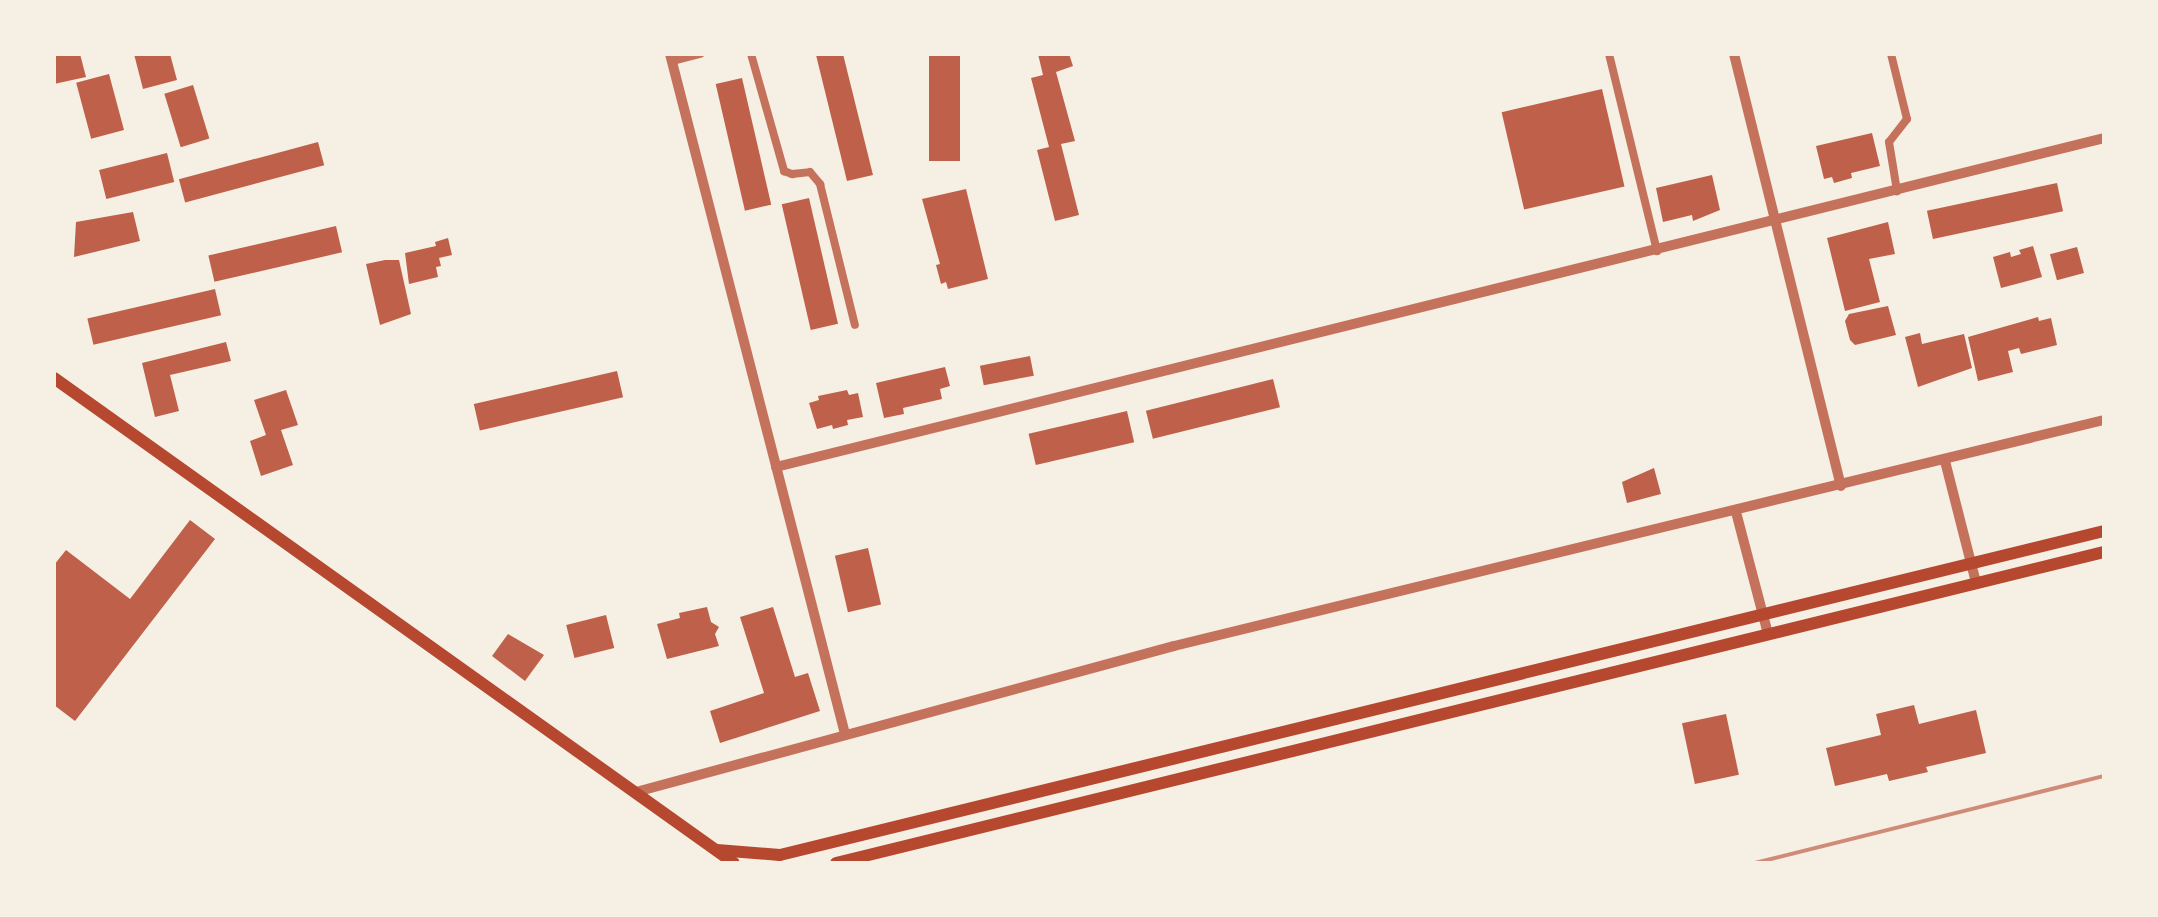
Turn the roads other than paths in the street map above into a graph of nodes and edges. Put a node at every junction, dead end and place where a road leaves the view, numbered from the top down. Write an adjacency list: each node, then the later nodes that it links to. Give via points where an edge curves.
1 (700, 54): 6 (street)
2 (751, 54): 11 (street, via 784,171 810,172 820,184)
3 (1609, 54): 10 (street)
4 (1734, 54): 9 (street)
5 (1891, 54): 8 (street, via 1907,119 1889,142)
6 (671, 58): 15 (street)
7 (2104, 138): 8 (street)
8 (1897, 191): 9 (street)
9 (1774, 222): 10 (street); 16 (street)
10 (1657, 251): 15 (street)
11 (855, 325)
12 (54, 378): 25 (main road)
13 (2104, 420): 14 (street)
14 (1945, 461): 16 (street); 20 (street)
15 (776, 467): 24 (street)
16 (1841, 486): 17 (street)
17 (1736, 512): 22 (street); 24 (street, via 1174,646)
18 (2104, 531): 20 (main road)
19 (2104, 552): 21 (main road)
20 (1972, 563): 21 (street); 22 (main road)
21 (1976, 583): 23 (main road)
22 (1762, 616): 23 (street); 26 (main road, via 780,855)
23 (1768, 634): 28 (main road)
24 (845, 734): 25 (street)
25 (636, 792): 26 (main road)
26 (717, 850): 27 (main road)
27 (734, 863)
28 (836, 863)

